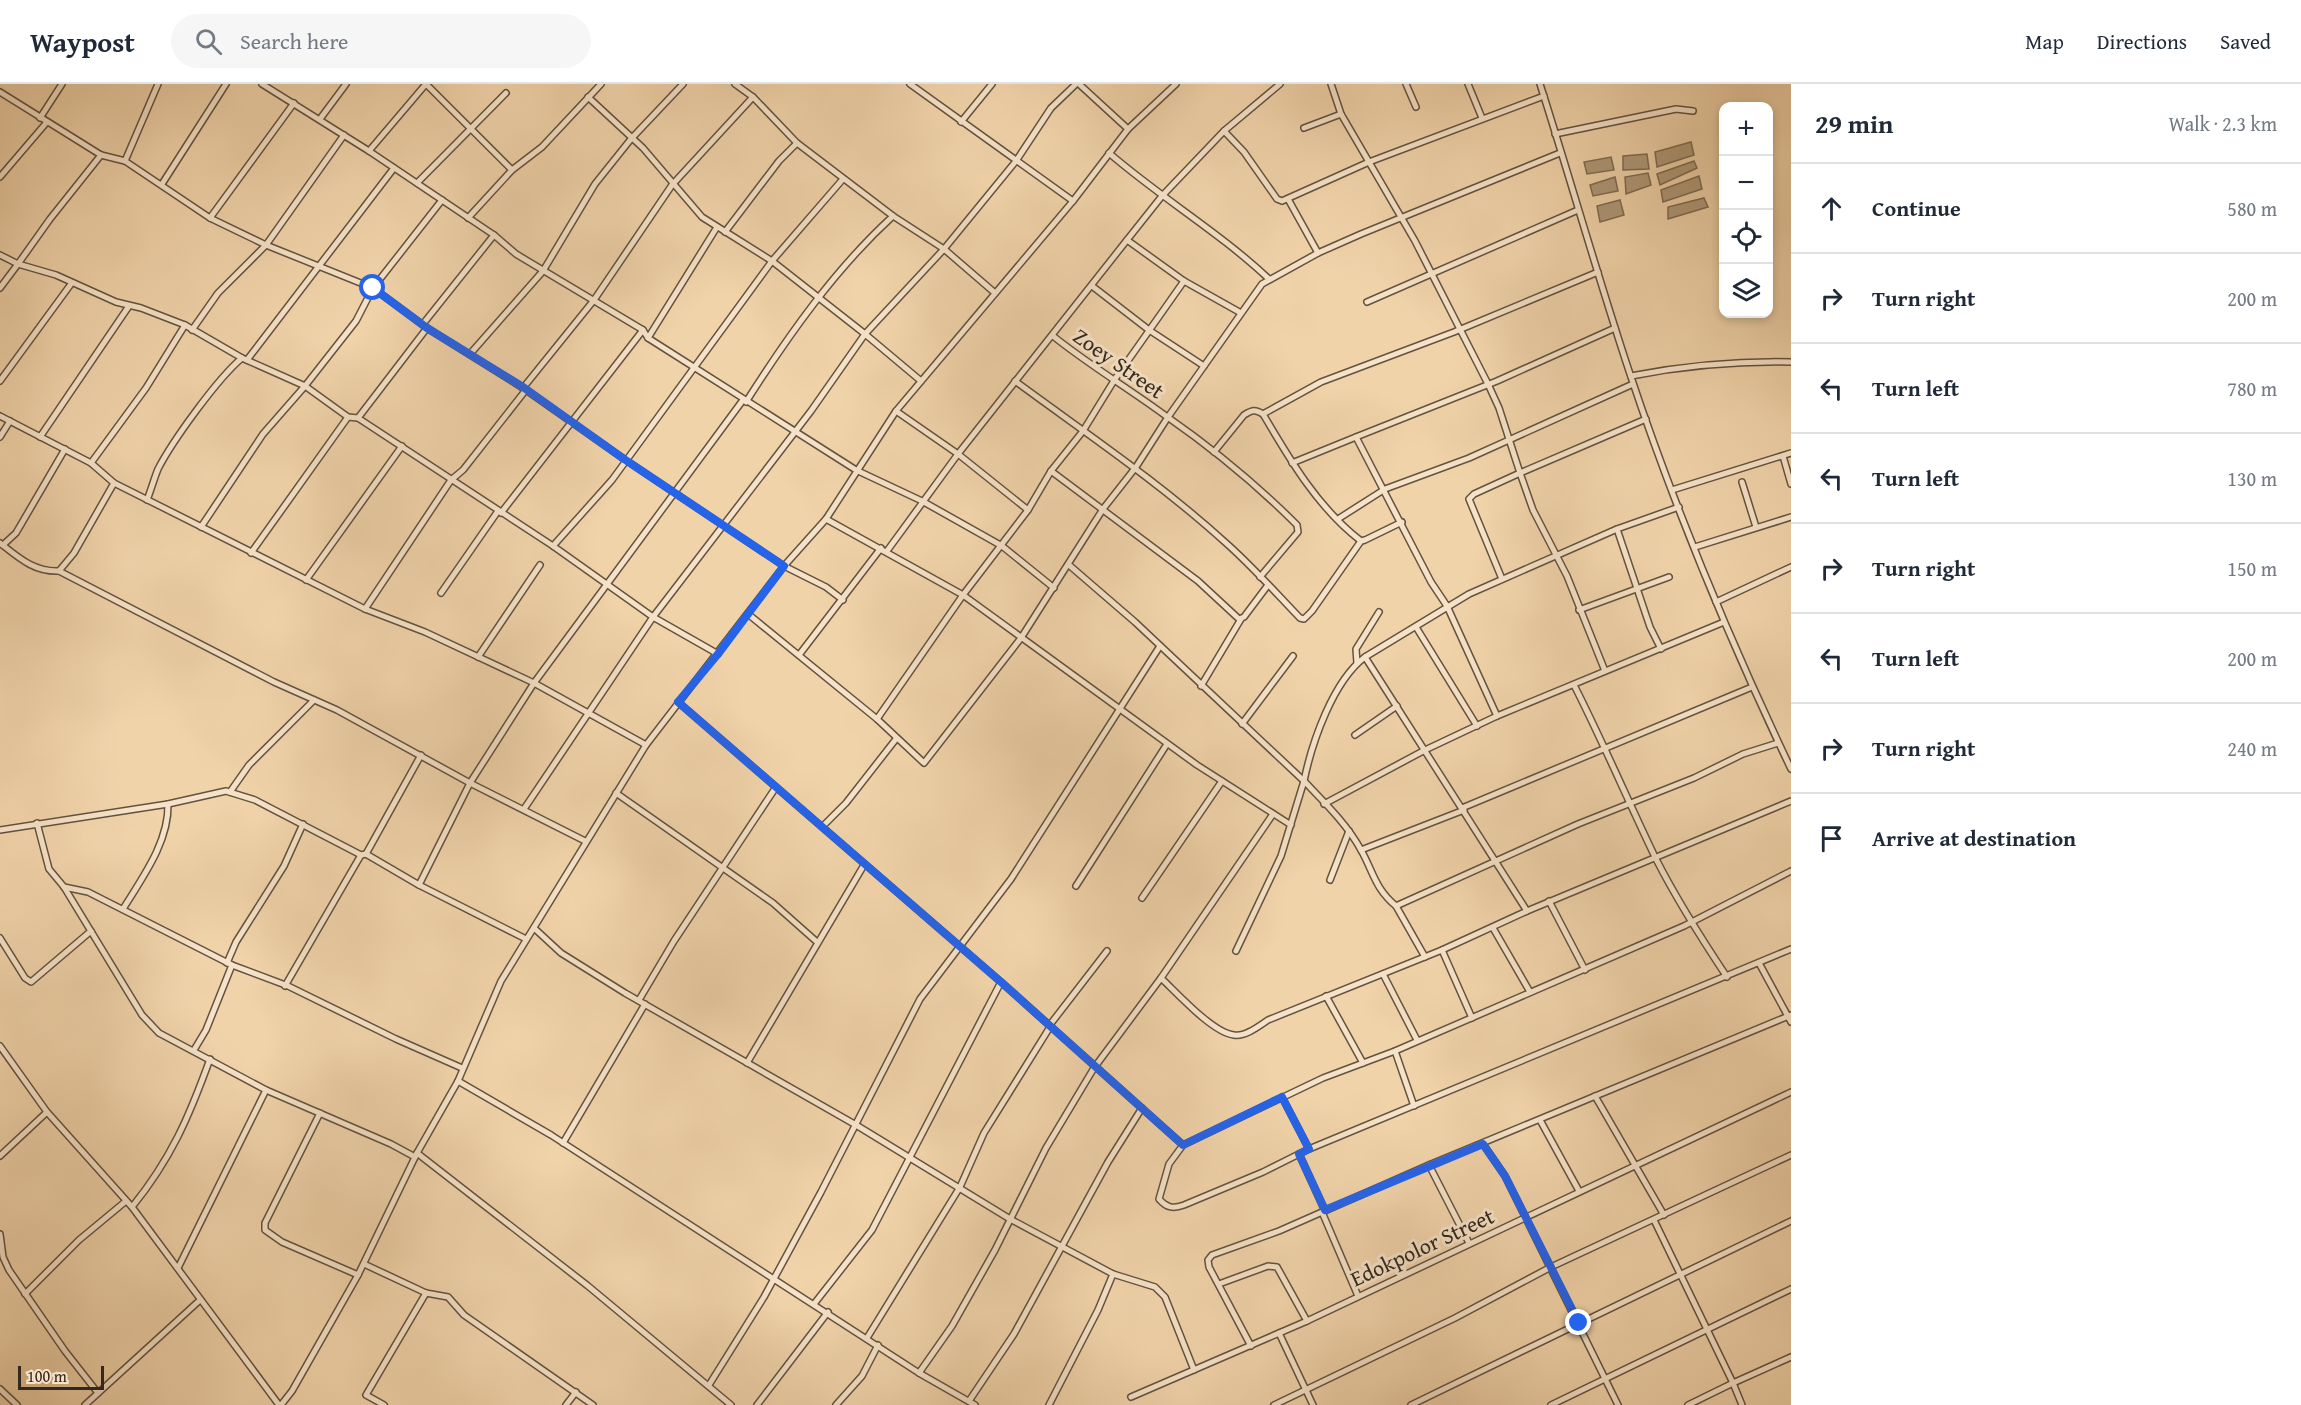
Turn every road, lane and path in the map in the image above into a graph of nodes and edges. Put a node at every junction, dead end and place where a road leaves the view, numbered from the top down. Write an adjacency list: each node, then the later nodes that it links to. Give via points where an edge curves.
1 (62, 84): 29 (street)
2 (158, 84): 46 (street)
3 (226, 84): 54 (street)
4 (261, 84): 19 (street)
5 (346, 84): 31 (street)
6 (426, 84): 34 (street); 42 (street)
7 (601, 84): 23 (street)
8 (683, 84): 40 (street)
9 (736, 84): 24 (street)
10 (912, 84): 32 (street)
11 (992, 84): 32 (street)
12 (1078, 84): 36 (street); 47 (street, via 1051,108)
13 (1176, 84): 36 (street)
14 (1280, 84): 37 (street)
15 (1406, 84): 26 (street)
16 (1468, 84): 30 (street)
17 (1540, 84): 22 (street)
18 (1334, 85): 28 (street)
19 (270, 86): 25 (street)
20 (0, 92): 29 (street)
21 (506, 93): 34 (street)
22 (1544, 96): 30 (street); 38 (street)
23 (588, 97): 40 (street); 50 (street, via 542,147)
24 (753, 97): 41 (street); 55 (street)
25 (294, 103): 31 (street); 62 (street)
26 (1416, 107)
27 (1693, 111): 38 (street, via 1676,109)
28 (1341, 114): 35 (street); 48 (street)
29 (40, 118): 33 (street)
30 (1482, 118): 48 (street)
31 (320, 119): 39 (street)
32 (961, 122): 47 (street)
33 (47, 123): 45 (street); 51 (street)
34 (469, 128): 50 (street); 53 (street)
35 (1304, 128)
36 (1128, 129): 43 (street)
37 (1224, 131): 56 (street); 57 (street, via 1244,152 1277,200)
38 (1555, 134): 44 (street)
39 (344, 135): 42 (street); 69 (street)
40 (631, 139): 55 (street); 76 (street, via 595,184)
41 (797, 143): 52 (street); 66 (street)
42 (369, 151): 49 (street)
43 (1109, 153): 56 (street); 59 (street)
44 (1560, 153): 60 (street); 64 (street)
45 (101, 155): 46 (street); 74 (street)
46 (125, 161): 54 (street)
47 (1016, 161): 59 (street); 70 (street)
48 (1369, 162): 57 (street); 64 (street)
49 (394, 168): 53 (street); 75 (street)
50 (512, 170): 63 (street)
51 (0, 177)
52 (843, 179): 61 (street); 73 (street)
53 (417, 183): 58 (street)
54 (162, 184): 62 (street)
55 (672, 184): 65 (street, via 702,218); 87 (street)
56 (1162, 196): 68 (street); 79 (street, via 1238,250)
57 (1288, 199): 71 (street)
58 (442, 200): 63 (street); 84 (street)
59 (1073, 201): 85 (street)
60 (1578, 210): 77 (street); 78 (street)
61 (892, 216): 70 (street); 86 (street, via 861,245)
62 (210, 218): 69 (street)
63 (468, 218): 67 (street)
64 (1402, 218): 71 (street); 77 (street)
65 (717, 227): 66 (street); 100 (street)
66 (725, 232): 73 (street)
67 (494, 235): 76 (street); 92 (street)
68 (1127, 240): 80 (street); 82 (street)
69 (266, 246): 75 (street); 94 (street, via 218,293)
70 (944, 249): 85 (street); 98 (street)
71 (1318, 253): 79 (street)
72 (0, 255): 74 (street)
73 (772, 261): 86 (street); 105 (street)
74 (18, 264): 81 (street, via 56,275); 83 (street)
75 (319, 267): 84 (street); 102 (street)
76 (543, 271): 87 (street); 101 (street)
77 (1430, 272): 88 (street); 97 (street)
78 (1598, 272): 93 (street); 97 (street)
79 (1269, 279): 90 (street)
80 (1184, 281): 90 (street); 96 (street)
81 (71, 284): 89 (street); 108 (street)
82 (1092, 286): 96 (street); 99 (street)
83 (0, 288)
84 (373, 288): 92 (street); 113 (street, via 356,321)
85 (994, 293): 109 (street)
86 (820, 299): 98 (street); 115 (street, via 783,343)
87 (594, 300): 95 (street); 114 (street)
88 (1367, 302)
89 (129, 306): 91 (street); 128 (street)
90 (1240, 313): 104 (street)
91 (185, 325): 94 (street); 138 (street, via 146,388)
92 (425, 326): 101 (street); 120 (street)
93 (1615, 328): 106 (street); 111 (street)
94 (192, 330): 102 (street)
95 (643, 330): 100 (street); 124 (street)
96 (1149, 330): 104 (street); 107 (street)
97 (1459, 330): 111 (street); 117 (street, via 1321,382)
98 (865, 334): 109 (street); 126 (street)
99 (1053, 336): 107 (street, Zoey Street, via 1091,367); 110 (street)
100 (648, 338): 105 (street)
101 (470, 354): 114 (street)
102 (245, 359): 113 (street); 151 (street, via 228,370 178,440 158,470)
103 (1791, 362): 106 (street, via 1731,363)
104 (1204, 366): 121 (street)
105 (694, 368): 115 (street); 137 (street)
106 (1631, 376): 112 (street)
107 (1114, 379): 121 (street, Zoey Street); 125 (street)
108 (0, 381)
109 (921, 381): 116 (street)
110 (1015, 381): 125 (street); 135 (street)
111 (1488, 384): 129 (street); 130 (street)
112 (1633, 384): 122 (street); 130 (street)
113 (305, 386): 119 (street); 162 (street, via 263,434)
114 (524, 389): 124 (street); 144 (street, via 463,470)
115 (745, 401): 126 (street); 150 (street)
116 (896, 411): 135 (street); 141 (street)
117 (1263, 414): 133 (street, via 1251,410 1244,415); 139 (street)
118 (0, 416): 123 (street)
119 (348, 417): 120 (street); 171 (street)
120 (358, 417): 131 (street)
121 (1168, 417): 133 (street, Zoey Street); 140 (street)
122 (1646, 419): 143 (street); 149 (street)
123 (10, 421): 127 (street); 128 (street)
124 (573, 422): 137 (street); 156 (street)
125 (1083, 431): 140 (street); 142 (street)
126 (793, 432): 141 (street); 161 (street)
127 (0, 437)
128 (40, 437): 132 (street)
129 (1356, 437): 139 (street); 148 (street)
130 (1507, 440): 143 (street); 148 (street)
131 (402, 446): 144 (street); 181 (street)
132 (65, 449): 138 (street); 166 (street, via 16,533)
133 (1214, 452): 178 (street, Zoey Street, via 1297,525 1298,532)
134 (1791, 453): 136 (street)
135 (957, 454): 152 (street); 155 (street)
136 (1783, 456): 147 (street); 149 (street)
137 (624, 459): 150 (street); 167 (street, via 612,480)
138 (91, 463): 146 (street)
139 (1292, 463): 159 (street, via 1306,485)
140 (1136, 467): 154 (street); 178 (street, via 1228,544)
141 (856, 470): 152 (street); 158 (street)
142 (1052, 471): 154 (street); 155 (street)
143 (1520, 473): 172 (street, via 1533,510); 180 (street, via 1468,499)
144 (451, 480): 156 (street); 191 (street)
145 (1742, 482): 163 (street)
146 (114, 483): 151 (street); 177 (street, via 74,553)
147 (1791, 484)
148 (1384, 489): 159 (street); 160 (street)
149 (1672, 490): 153 (street)
150 (675, 492): 161 (street); 182 (street)
151 (147, 500): 162 (street)
152 (922, 501): 168 (street); 170 (street)
153 (1679, 507): 164 (street); 169 (street)
154 (1103, 509): 174 (street); 196 (street)
155 (1028, 510): 168 (street)
156 (500, 512): 167 (street); 186 (street)
157 (1791, 517): 163 (street)
158 (826, 519): 170 (street); 175 (street)
159 (1338, 519): 165 (street)
160 (1402, 522): 165 (street); 190 (street)
161 (724, 524): 175 (street); 195 (street)
162 (201, 527): 171 (street)
163 (1756, 527): 169 (street)
164 (1617, 529): 172 (street); 185 (street)
165 (1361, 541): 183 (street, via 1304,619)
166 (1, 544): 177 (street, via 26,563 45,571)
167 (553, 546): 182 (street)
168 (1002, 546): 184 (street); 187 (street)
169 (1695, 547): 189 (street)
170 (884, 549): 187 (street); 188 (street)
171 (251, 553): 181 (street)
172 (1556, 554): 180 (street); 192 (street)
173 (540, 565): 205 (street)
174 (1069, 565): 184 (street); 200 (street)
175 (784, 566): 188 (street); 194 (street)
176 (1791, 567): 189 (street)
177 (59, 571): 213 (street)
178 (1260, 577): 183 (street)
179 (1669, 577): 185 (street)
180 (1502, 579): 190 (street)
181 (306, 580): 191 (street)
182 (607, 583): 195 (street); 209 (street)
183 (1268, 585): 196 (street)
184 (1054, 588): 199 (street)
185 (1638, 590): 192 (street); 201 (street)
186 (441, 592)
187 (963, 595): 199 (street); 219 (street)
188 (843, 600): 203 (street)
189 (1716, 602): 197 (street)
190 (1447, 606): 198 (street); 218 (street)
191 (365, 609): 205 (street)
192 (1579, 610): 208 (street)
193 (1379, 612): 207 (street, via 1356,648)
194 (748, 614): 202 (street); 203 (street)
195 (653, 617): 202 (street); 217 (street)
196 (1241, 619): 211 (street)
197 (1724, 622): 201 (street); 212 (street)
198 (1416, 627): 206 (street); 221 (street)
199 (1021, 638): 216 (street); 223 (street, via 924,763)
200 (1160, 646): 211 (street); 216 (street)
201 (1661, 649): 208 (street)
202 (718, 654): 214 (street)
203 (799, 655): 219 (street)
204 (1293, 656): 220 (street)
205 (478, 657): 209 (street)
206 (1365, 657): 207 (street); 215 (street)
207 (1357, 663): 231 (street, via 1345,677 1320,728)
208 (1605, 671): 210 (street)
209 (534, 683): 217 (street); 233 (street)
210 (1574, 685): 218 (street); 227 (street)
211 (1201, 686): 220 (street)
212 (1752, 687): 224 (street); 227 (street)
213 (314, 700): 229 (street); 235 (street, via 249,765)
214 (678, 702): 226 (street); 234 (street)
215 (1397, 706): 222 (street); 228 (street)
216 (1120, 710): 225 (street); 274 (street, via 1011,879)
217 (587, 713): 226 (street); 242 (street)
218 (1497, 716): 221 (street)
219 (877, 719): 223 (street)
220 (1242, 724): 231 (street)
221 (1477, 726): 228 (street)
222 (1355, 735)
223 (896, 738): 247 (street, via 846,803)
224 (1778, 743): 230 (street); 238 (street)
225 (1167, 744): 232 (street); 260 (street)
226 (646, 745): 236 (street)
227 (1607, 749): 238 (street); 241 (street)
228 (1425, 750): 240 (street); 241 (street)
229 (421, 755): 233 (street); 252 (street)
230 (1791, 769)
231 (1304, 781): 240 (street); 246 (street)
232 (1222, 782): 243 (street); 262 (street)
233 (470, 783): 242 (street); 259 (street)
234 (776, 787): 247 (street); 256 (street)
235 (230, 792): 239 (street); 245 (street)
236 (616, 793): 250 (street); 256 (street)
237 (1791, 801): 253 (street)
238 (1630, 802): 253 (street); 254 (street)
239 (168, 804): 244 (street); 265 (street, via 164,833)
240 (1324, 804): 249 (street)
241 (1463, 809): 251 (street); 254 (street)
242 (524, 810): 250 (street)
243 (1273, 814): 246 (street); 285 (street)
244 (37, 823): 248 (street); 261 (street, via 49,869)
245 (303, 824): 252 (street); 281 (street, via 284,866 236,942)
246 (1291, 825): 278 (street)
247 (822, 827): 255 (street)
248 (0, 830)
249 (1349, 831): 251 (street); 258 (street)
250 (585, 841): 268 (street)
251 (1361, 850): 264 (street, via 1371,876)
252 (364, 855): 259 (street); 287 (street)
253 (1656, 859): 263 (street); 267 (street)
254 (1497, 860): 264 (street); 266 (street)
255 (864, 865): 273 (street); 274 (street)
256 (723, 866): 273 (street); 290 (street)
257 (1791, 871): 267 (street)
258 (1330, 880)
259 (419, 885): 272 (street)
260 (1076, 886)
261 (64, 887): 265 (street, via 88,892); 270 (street)
262 (1142, 898)
263 (1549, 901): 266 (street); 282 (street)
264 (1396, 906): 279 (street)
265 (123, 909): 281 (street)
266 (1527, 911): 269 (street)
267 (1691, 922): 282 (street); 284 (street)
268 (534, 928): 272 (street); 290 (street, via 561,953)
269 (1493, 928): 276 (street); 288 (street)
270 (91, 931): 271 (street, via 31,981 25,978); 297 (street, via 151,1027)
271 (0, 938)
272 (526, 939): 302 (street, via 493,998)
273 (817, 942): 300 (street)
274 (960, 947): 286 (street); 314 (street, via 920,999)
275 (1791, 949): 280 (street)
276 (1442, 950): 279 (street); 292 (street)
277 (1107, 951): 294 (street)
278 (1236, 951)
279 (1425, 957): 283 (street)
280 (1759, 963): 284 (street); 293 (street)
281 (230, 964): 287 (street); 297 (street, via 206,1030)
282 (1585, 970): 288 (street)
283 (1383, 974): 289 (street); 295 (street)
284 (1727, 977): 309 (street)
285 (1161, 978): 289 (street, via 1221,1030 1234,1036); 303 (street)
286 (1001, 982): 294 (street); 323 (street)
287 (285, 986): 302 (street)
288 (1530, 992): 292 (street)
289 (1326, 996): 301 (street)
290 (639, 1000): 291 (street)
291 (645, 1004): 300 (street); 315 (street)
292 (1472, 1018): 295 (street)
293 (1790, 1018): 307 (street)
294 (1050, 1027): 303 (street); 326 (street, via 984,1134)
295 (1417, 1040): 298 (street)
296 (0, 1046): 311 (street)
297 (194, 1050): 299 (street)
298 (1395, 1050): 301 (street); 309 (street)
299 (210, 1059): 305 (street); 329 (street, via 172,1151)
300 (747, 1063): 314 (street)
301 (1363, 1063): 308 (street)
302 (462, 1068): 304 (street)
303 (1094, 1068): 310 (street); 333 (street, via 1046,1148)
304 (458, 1080): 315 (street); 320 (street)
305 (267, 1090): 312 (street); 341 (street)
306 (1791, 1092): 324 (street, Edokpolor Street)
307 (1595, 1095): 313 (street); 324 (street)
308 (1282, 1097): 317 (street); 318 (street)
309 (1414, 1106): 318 (street)
310 (1142, 1108): 317 (street); 338 (street)
311 (46, 1112): 322 (street); 328 (street)
312 (320, 1113): 320 (street); 344 (street, via 265,1222 265,1230 282,1242)
313 (1540, 1120): 316 (street); 327 (street)
314 (856, 1125): 323 (street); 345 (street)
315 (563, 1143): 345 (street)
316 (1483, 1144): 325 (street); 332 (street, via 1498,1163)
317 (1183, 1145): 319 (street, via 1168,1164 1159,1199 1175,1208)
318 (1309, 1149): 319 (street)
319 (1299, 1154): 330 (street)
320 (416, 1155): 339 (street); 366 (street, via 588,1286)
321 (1791, 1155): 331 (street)
322 (0, 1156)
323 (908, 1156): 326 (street); 352 (street, via 872,1230)
324 (1636, 1163): 327 (street, Edokpolor Street); 331 (street)
325 (1429, 1165): 330 (street); 337 (street)
326 (960, 1187): 333 (street); 358 (street)
327 (1579, 1191): 332 (street, Edokpolor Street)
328 (126, 1201): 329 (street); 349 (street, via 79,1240)
329 (132, 1208): 341 (street)
330 (1323, 1211): 346 (street, via 1212,1255 1209,1267); 350 (street)
331 (1664, 1215): 334 (street)
332 (1525, 1217): 337 (street, Edokpolor Street); 340 (street)
333 (1010, 1219): 338 (street); 363 (street, via 952,1326)
334 (1654, 1220): 340 (street); 343 (street)
335 (1791, 1221): 343 (street)
336 (0, 1234): 349 (street, via 3,1257)
337 (1469, 1243): 350 (street, Edokpolor Street)
338 (1063, 1245): 342 (street); 372 (street, via 1014,1334)
339 (364, 1264): 344 (street); 348 (street)
340 (1551, 1267): 355 (street); 368 (street)
341 (178, 1268): 351 (street)
342 (1113, 1274): 362 (street, via 1155,1287 1165,1298); 383 (street)
343 (1682, 1274): 355 (street); 356 (street)
344 (358, 1275): 375 (street, via 292,1391)
345 (772, 1279): 352 (street); 366 (street)
346 (1219, 1284): 354 (street, via 1268,1266 1278,1267); 360 (street)
347 (1791, 1289): 356 (street)
348 (426, 1293): 369 (street, via 448,1298 464,1315); 376 (street, via 366,1395)
349 (25, 1294): 370 (street)
350 (1358, 1296): 354 (street, Edokpolor Street)
351 (200, 1300): 370 (street); 375 (street)
352 (814, 1305): 353 (street)
353 (828, 1312): 358 (street); 380 (street)
354 (1307, 1321): 357 (street, Edokpolor Street)
355 (1579, 1323): 364 (street); 386 (street)
356 (1707, 1330): 364 (street); 365 (street)
357 (1279, 1333): 360 (street, Edokpolor Street); 368 (street)
358 (867, 1338): 359 (street)
359 (878, 1345): 363 (street); 381 (street, via 862,1376)
360 (1251, 1346): 362 (street, Edokpolor Street)
361 (1791, 1357): 365 (street)
362 (1194, 1370): 371 (street, Edokpolor Street)
363 (919, 1373): 372 (street)
364 (1604, 1380): 387 (street); 388 (street)
365 (1733, 1383): 389 (street); 390 (street)
366 (709, 1386): 379 (street)
367 (0, 1389): 373 (street)
368 (1304, 1390): 384 (street); 385 (street)
369 (576, 1392): 377 (street); 378 (street)
370 (98, 1393): 374 (street)
371 (1131, 1397)
372 (969, 1401): 382 (street)
373 (17, 1405)
374 (86, 1405)
375 (280, 1405)
376 (384, 1405)
377 (566, 1405)
378 (593, 1405)
379 (731, 1405)
380 (757, 1405)
381 (836, 1405)
382 (975, 1405)
383 (1049, 1405)
384 (1274, 1405)
385 (1313, 1405)
386 (1411, 1405)
387 (1551, 1405)
388 (1618, 1405)
389 (1688, 1405)
390 (1742, 1405)

